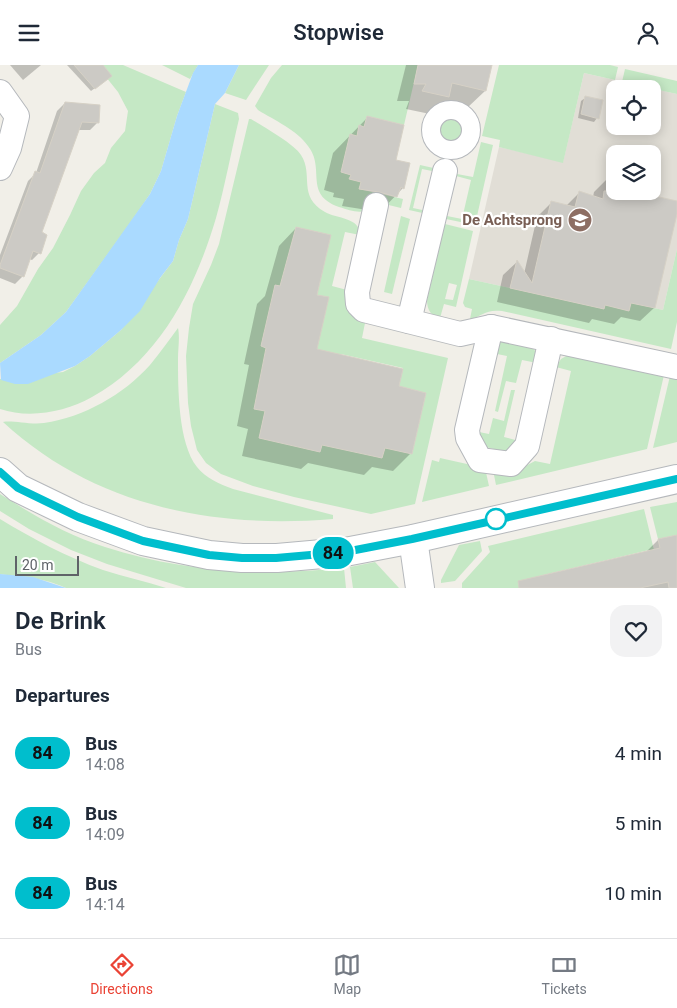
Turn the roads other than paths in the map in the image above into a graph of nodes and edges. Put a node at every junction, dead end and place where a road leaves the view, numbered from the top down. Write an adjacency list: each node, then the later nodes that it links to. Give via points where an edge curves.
1 (0, 92): 3 (street, via 17,116)
2 (447, 160): 5 (street)
3 (0, 168)
4 (376, 205): 5 (street, via 358,303 364,310)
5 (409, 321): 6 (street, via 460,334)
6 (491, 327): 7 (street); 7 (street, via 466,435 480,460 510,464 527,446)
7 (551, 339): 8 (street)
8 (677, 367)
9 (0, 472): 11 (street, via 18,488 78,517 143,541 209,555 276,558 345,552)
10 (677, 479): 11 (street)
11 (412, 539): 12 (street)
12 (420, 588)

